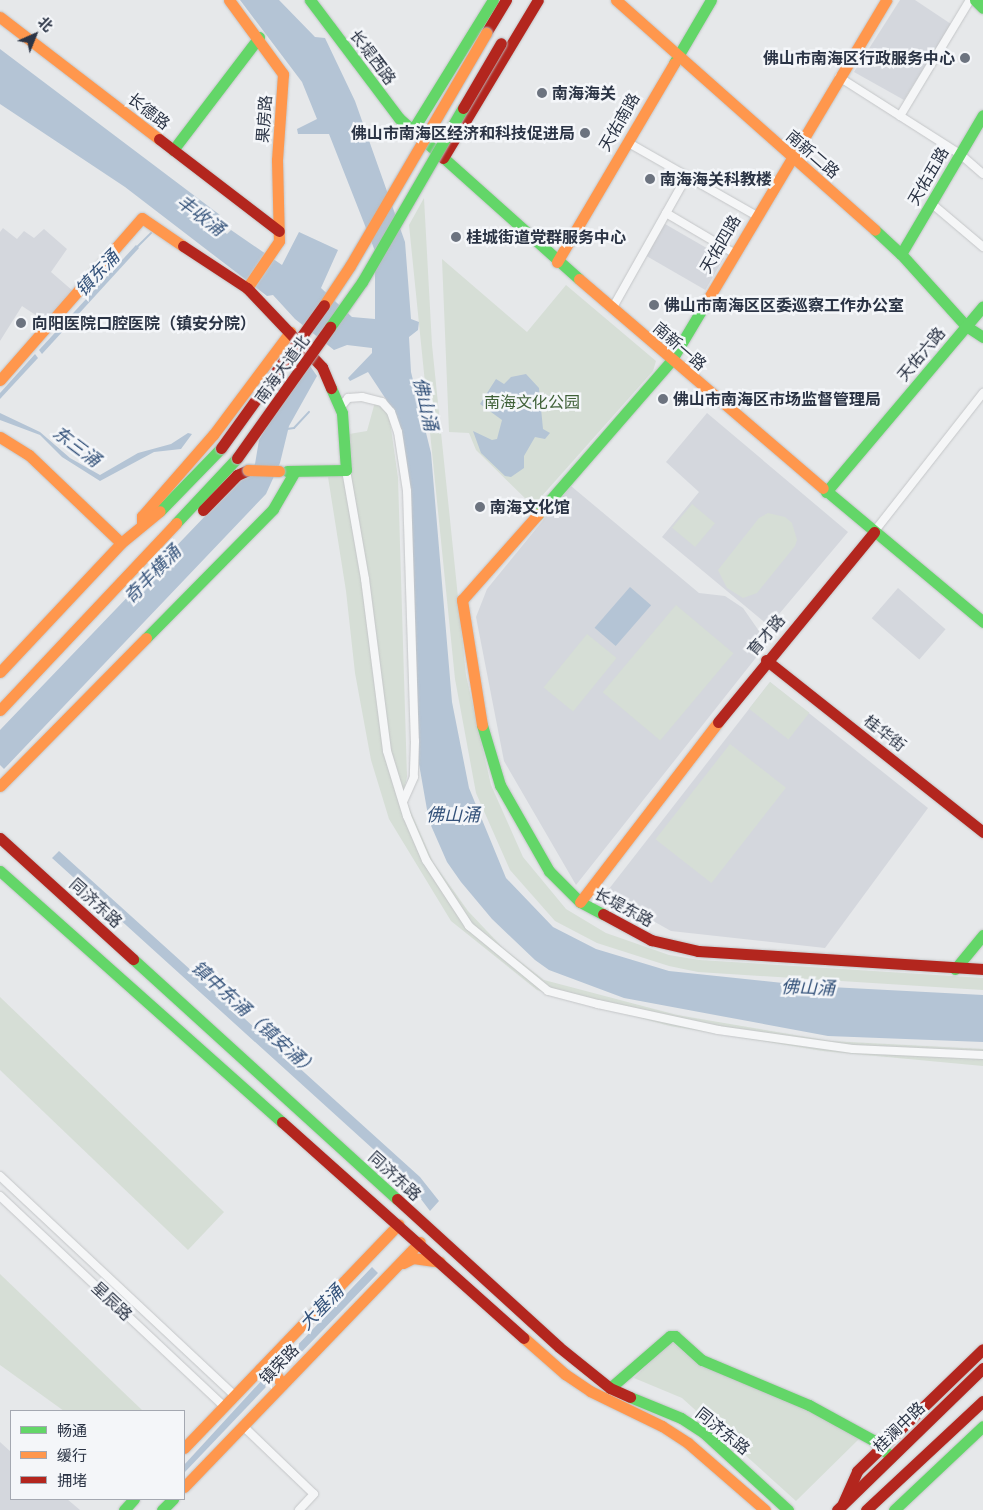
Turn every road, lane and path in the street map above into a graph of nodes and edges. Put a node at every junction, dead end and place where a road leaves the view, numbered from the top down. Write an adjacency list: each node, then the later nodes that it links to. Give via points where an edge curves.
1 (229, 0): 15 (main road, 果房路)
2 (493, 0): 20 (main road)
3 (506, 0): 51 (main road, 南海大道北, bridge, via 350,266 283,366 221,448 173,500)
4 (528, 0): 54 (main road, 南海大道北, bridge, via 362,282 238,458)
5 (538, 0): 26 (main road)
6 (711, 0): 16 (main road, 天佑南路)
7 (886, 0): 17 (main road, 天佑四路)
8 (970, 0): 18 (street)
9 (974, 0): 12 (main road)
10 (622, 2): 16 (main road, 南新二路)
11 (316, 3): 20 (main road, 长堤西路, via 399,118)
12 (983, 8)
13 (0, 9): 22 (main road, 长德路)
14 (0, 17): 22 (main road, 长德路)
15 (259, 37): 22 (main road); 32 (main road, 果房路, via 283,74 277,160)
16 (677, 55): 21 (main road, 天佑南路); 25 (main road, 南新二路)
17 (839, 77): 18 (street); 25 (main road, 天佑四路)
18 (900, 116): 24 (street)
19 (982, 119): 24 (main road, 天佑五路)
20 (412, 131): 23 (main road, 长堤西路)
21 (627, 142): 28 (street); 36 (main road, 天佑南路)
22 (175, 147): 32 (main road, 长德路)
23 (430, 147): 26 (main road, 南新一路)
24 (960, 154): 27 (street); 29 (main road, 天佑五路)
25 (790, 156): 31 (main road, 天佑四路); 35 (main road, 南新二路)
26 (443, 158): 36 (main road, 南新一路)
27 (983, 174)
28 (687, 176): 30 (street); 31 (street)
29 (931, 203): 33 (street); 35 (main road, 天佑五路)
30 (666, 214): 34 (street); 39 (street)
31 (756, 216): 34 (main road, 天佑四路)
32 (279, 231): 37 (main road, 果房路, via 279,241)
33 (983, 247)
34 (734, 253): 43 (main road, 天佑四路)
35 (901, 254): 40 (main road, 南新二路)
36 (557, 262): 39 (main road, 南新一路)
37 (246, 288): 41 (main road); 44 (main road, via 142,218)
38 (983, 306): 40 (main road, 天佑六路)
39 (612, 309): 43 (main road, 南新一路)
40 (966, 326): 42 (main road, 南新二路); 50 (main road, 天佑六路)
41 (290, 332): 46 (main road, via 322,367); 51 (main road, via 213,435 142,516)
42 (983, 337)
43 (671, 361): 50 (main road, 南新一路); 55 (main road, 天佑四路)
44 (0, 380)
45 (983, 394): 52 (street, 育才路)
46 (340, 408): 48 (main road); 61 (street, via 348,398 362,397 382,402 391,412 398,432 407,491 415,741 414,777)
47 (0, 437): 53 (main road, via 29,455)
48 (346, 470): 49 (main road); 61 (street, via 365,579 387,750)
49 (295, 472): 54 (main road, bridge, via 248,470 237,475 156,557); 60 (main road, via 273,509)
50 (826, 492): 52 (main road, 南新一路)
51 (142, 527): 53 (main road, 南海大道北)
52 (874, 532): 56 (main road, 南新一路); 57 (main road, 育才路)
53 (122, 543): 58 (main road, 南海大道北)
54 (140, 562): 59 (main road, 南海大道北)
55 (462, 600): 65 (main road, 长堤东路, via 479,714 500,785 549,871)
56 (983, 622)
57 (766, 660): 62 (main road, 桂华街); 65 (main road, 育才路)
58 (0, 672)
59 (0, 710)
60 (0, 786)
61 (403, 802): 69 (street, via 426,860 469,926 548,991 718,1030 853,1049)
62 (983, 832)
63 (0, 838): 83 (main road, 同济东路, via 479,1275)
64 (0, 872): 72 (main road, 同济东路)
65 (580, 902): 67 (main road, 长堤东路, via 651,940 698,951)
66 (983, 935): 67 (main road)
67 (954, 969): 68 (main road, 长堤东路)
68 (983, 970)
69 (983, 1055)
70 (0, 1176): 85 (street)
71 (0, 1196): 88 (street, 星辰路)
72 (379, 1207): 73 (main road, 同济东路); 75 (main road, via 386,1230)
73 (400, 1224): 74 (main road, 同济东路); 75 (main road, 镇荣路)
74 (420, 1242): 76 (main road, 同济东路); 77 (main road, 镇荣路)
75 (379, 1245): 80 (main road, 镇荣路)
76 (441, 1262): 77 (main road, via 412,1258); 96 (main road, 同济东路, via 566,1374 623,1409 662,1426)
77 (381, 1282): 82 (main road, 镇荣路)
78 (983, 1349): 84 (main road)
79 (983, 1363): 81 (main road, 桂澜中路)
80 (260, 1369): 82 (main road, via 274,1370); 85 (main road, 镇荣路)
81 (979, 1372): 86 (main road, 桂澜中路)
82 (282, 1385): 90 (main road, 镇荣路)
83 (610, 1388): 93 (main road, via 636,1369 670,1336 675,1336 702,1360 809,1405); 99 (main road, 同济东路, via 680,1418 704,1433)
84 (939, 1391): 86 (main road); 93 (main road)
85 (234, 1395): 88 (main road, 镇荣路)
86 (950, 1401): 94 (main road, 桂澜中路)
87 (983, 1401): 89 (main road)
88 (224, 1406): 92 (main road, 镇荣路)
89 (969, 1414): 91 (main road); 107 (main road)
90 (243, 1426): 95 (main road, 镇荣路); 103 (street, via 314,1494)
91 (983, 1426): 108 (main road)
92 (185, 1447)
93 (881, 1447): 94 (main road); 100 (main road, via 857,1470)
94 (891, 1457): 100 (main road, 桂澜中路)
95 (185, 1486)
96 (743, 1488): 104 (main road, 同济东路); 105 (main road)
97 (133, 1500): 101 (main road)
98 (172, 1500): 102 (main road)
99 (780, 1506): 106 (main road, 同济东路)
100 (840, 1507)
101 (124, 1510)
102 (162, 1510)
103 (299, 1510)
104 (765, 1510)
105 (771, 1510)
106 (788, 1510)
107 (866, 1510)
108 (894, 1510)

